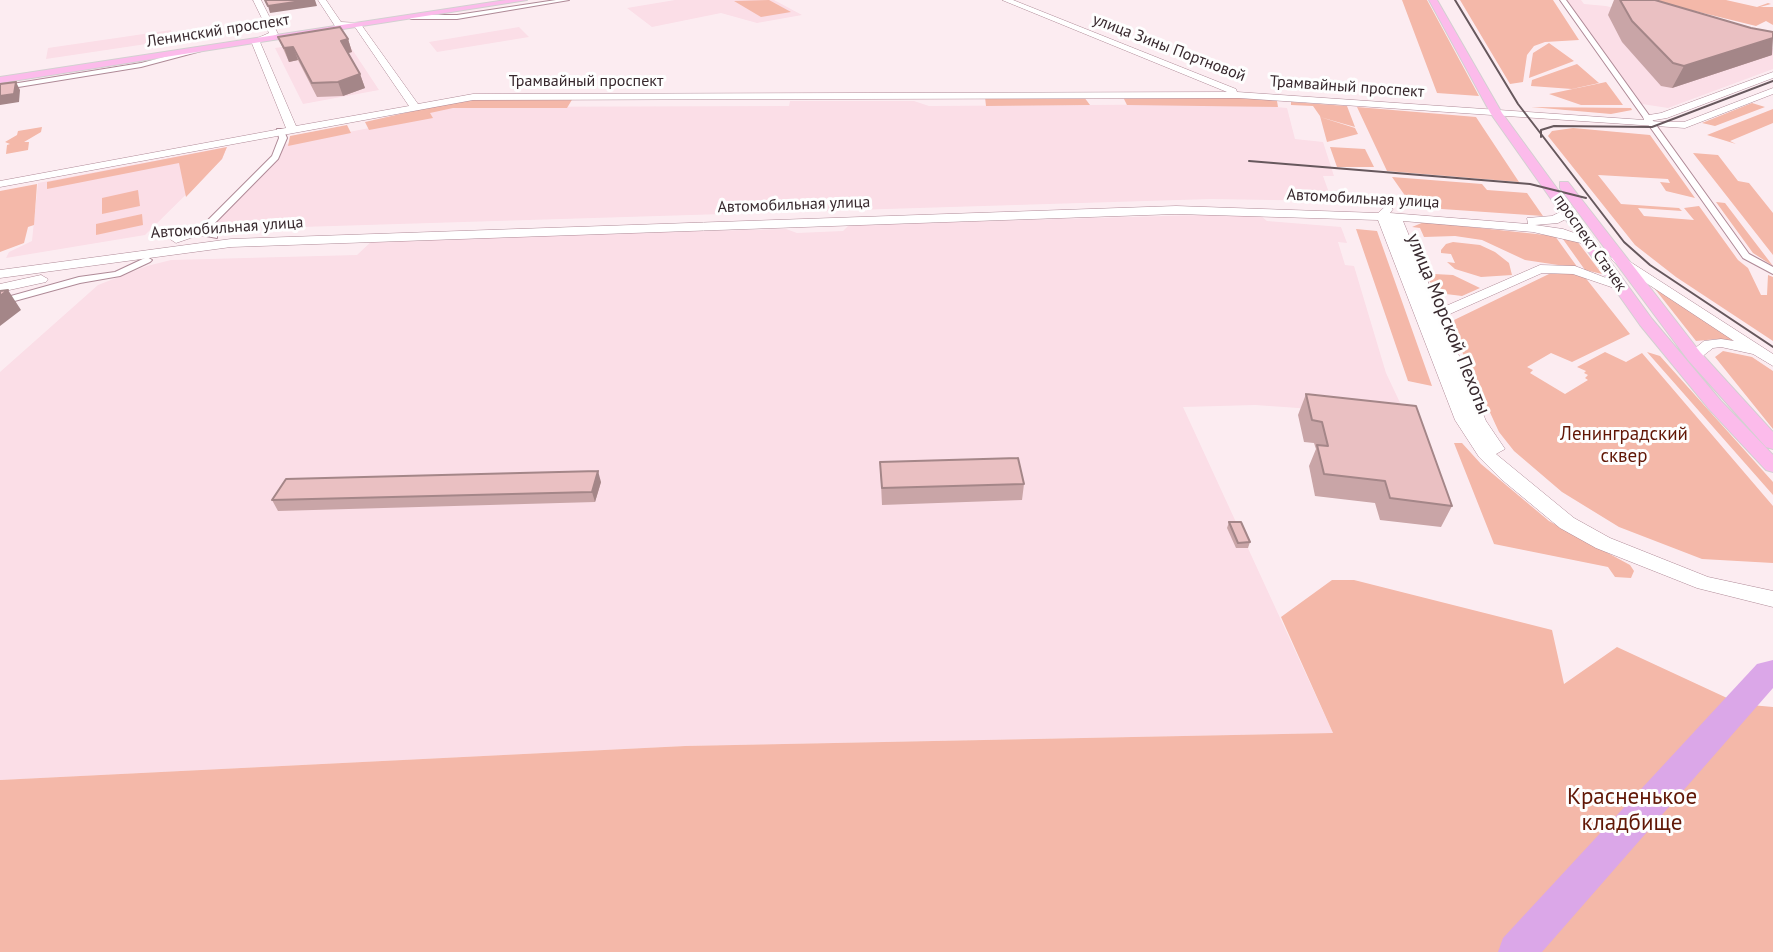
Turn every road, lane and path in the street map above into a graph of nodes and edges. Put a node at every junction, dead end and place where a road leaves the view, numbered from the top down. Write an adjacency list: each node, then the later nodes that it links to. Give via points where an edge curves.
1 (257, 0): 14 (street)
2 (322, 0): 13 (street)
3 (499, 0): 13 (main road, Ленинский проспект)
4 (523, 0): 11 (main road, Ленинский проспект)
5 (566, 0): 11 (street, via 457,17)
6 (1006, 0): 17 (street, улица Зины Портновой)
7 (1014, 0): 22 (street, улица Зины Портновой)
8 (1433, 0): 25 (main road, проспект Стачек)
9 (1443, 0): 25 (main road, проспект Стачек)
10 (1563, 0): 26 (street)
11 (411, 17): 12 (main road, Ленинский проспект)
12 (357, 25): 13 (main road, Ленинский проспект); 24 (street)
13 (339, 26): 14 (main road, Ленинский проспект)
14 (275, 36): 15 (main road, Ленинский проспект); 19 (main road, Ленинский проспект)
15 (255, 41): 16 (main road, Ленинский проспект); 27 (street)
16 (203, 49): 19 (main road, Ленинский проспект); 20 (street, via 141,65)
17 (1180, 70): 22 (street, улица Зины Портновой); 23 (street, via 1185,89)
18 (1773, 75): 26 (street)
19 (0, 78)
20 (0, 88)
21 (1773, 91): 26 (street, via 1685,125)
22 (1240, 93): 23 (street, Трамвайный проспект); 25 (street, Трамвайный проспект)
23 (1180, 94): 24 (street, Трамвайный проспект, via 482,97)
24 (414, 106): 27 (street, Трамвайный проспект)
25 (1503, 112): 26 (street, Трамвайный проспект); 29 (main road, проспект Стачек); 34 (main road, проспект Стачек)
26 (1647, 122): 38 (street, via 1746,256)
27 (286, 130): 28 (street, Трамвайный проспект); 31 (street, via 275,158)
28 (0, 184)
29 (1568, 213): 30 (street, Автомобильная улица, via 1544,221); 33 (main road, проспект Стачек)
30 (1388, 214): 31 (street, Автомобильная улица, via 1180,205); 32 (street, Автомобильная улица, via 1176,210); 33 (street, Автомобильная улица, via 1533,228); 43 (street, улица Морской Пехоты); 52 (street, улица Морской Пехоты, via 1463,420 1485,453 1557,515 1603,543 1694,580)
31 (209, 232): 37 (street, Автомобильная улица)
32 (376, 236): 35 (street, via 324,246); 39 (street, Автомобильная улица, via 231,243)
33 (1590, 243): 41 (main road, проспект Стачек)
34 (1618, 258): 47 (street); 48 (main road, проспект Стачек)
35 (147, 260): 36 (street); 40 (street)
36 (121, 265): 40 (street); 42 (street)
37 (0, 267)
38 (1769, 269)
39 (0, 274)
40 (109, 275): 45 (street)
41 (1620, 286): 44 (street, via 1586,273 1550,267 1529,271); 48 (main road, проспект Стачек)
42 (0, 288)
43 (1425, 291): 44 (street); 46 (street, улица Морской Пехоты)
44 (1472, 300): 46 (street)
45 (0, 302)
46 (1434, 316): 51 (street, улица Морской Пехоты, via 1485,432 1548,496 1578,517 1640,548 1704,571)
47 (1767, 356): 48 (street, via 1721,343 1701,348)
48 (1687, 360): 49 (main road, проспект Стачек); 50 (main road, проспект Стачек)
49 (1773, 443)
50 (1773, 466)
51 (1773, 587)
52 (1773, 599)

